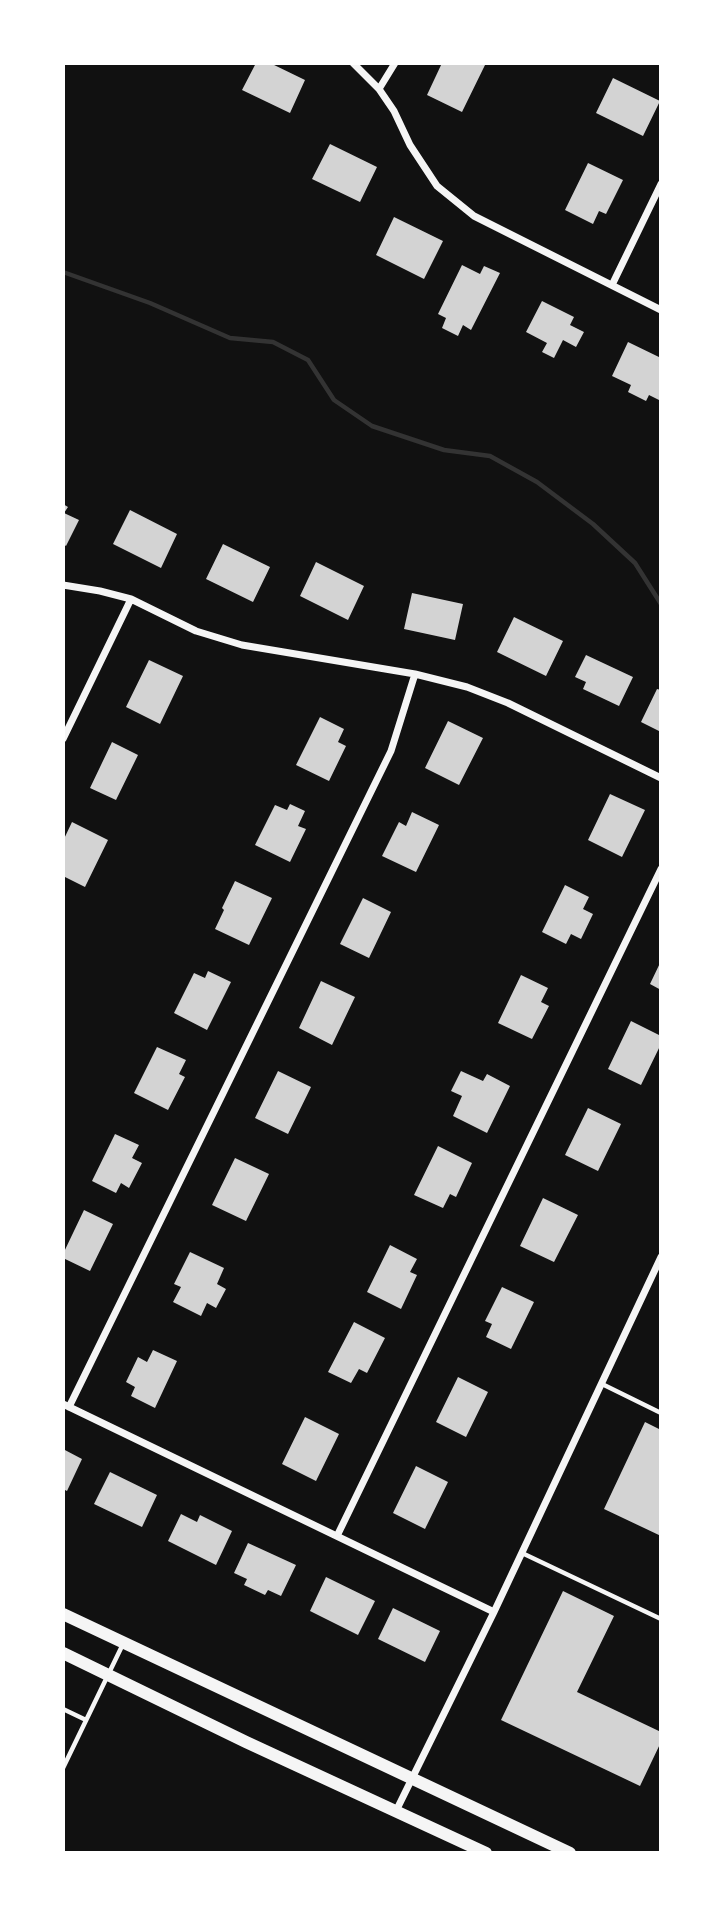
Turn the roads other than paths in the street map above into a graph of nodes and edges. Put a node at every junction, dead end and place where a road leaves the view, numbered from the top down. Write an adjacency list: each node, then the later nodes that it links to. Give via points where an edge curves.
1 (353, 63): 3 (street)
2 (395, 63): 3 (street)
3 (379, 89): 5 (street, via 437,186 474,216)
4 (661, 184): 5 (street)
5 (612, 285): 6 (street)
6 (661, 310)
7 (63, 585): 8 (street)
8 (131, 599): 9 (street, via 196,631 242,645); 10 (street)
9 (415, 674): 11 (street, via 508,703); 15 (street, via 391,751)
10 (63, 739)
11 (661, 778)
12 (661, 869): 17 (street)
13 (661, 1257): 14 (street)
14 (601, 1384): 16 (lane); 18 (street)
15 (66, 1405): 17 (street)
16 (661, 1413)
17 (337, 1536): 19 (street)
18 (522, 1553): 19 (street); 21 (lane)
19 (494, 1612): 28 (street)
20 (63, 1614): 22 (main road)
21 (661, 1619)
22 (123, 1643): 24 (lane); 28 (main road)
23 (63, 1653): 24 (main road)
24 (108, 1675): 26 (lane); 29 (main road)
25 (63, 1709): 26 (lane)
26 (86, 1720): 27 (lane)
27 (64, 1765)
28 (412, 1779): 29 (street); 31 (main road)
29 (395, 1812): 30 (main road)
30 (486, 1853)
31 (570, 1853)

